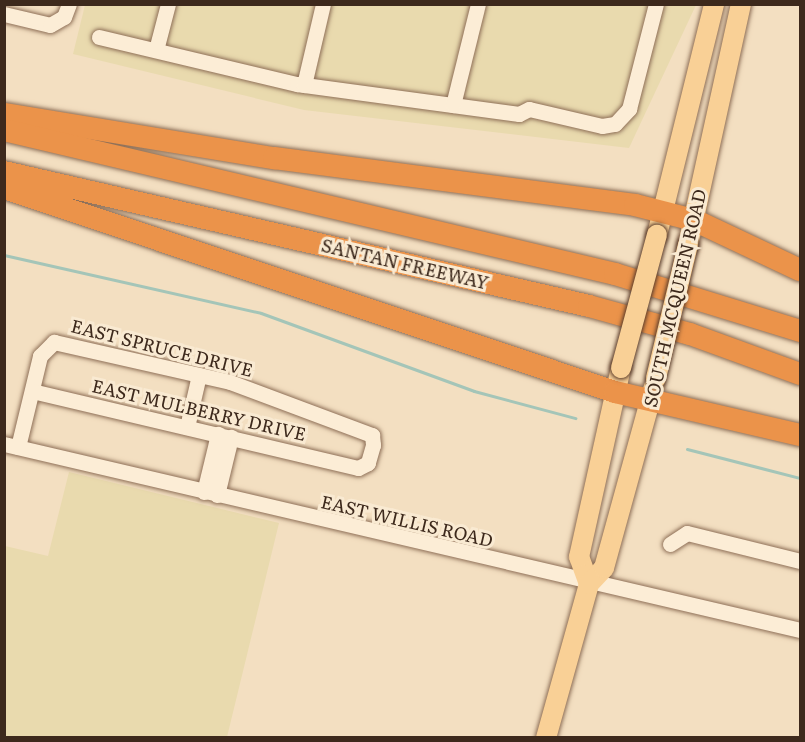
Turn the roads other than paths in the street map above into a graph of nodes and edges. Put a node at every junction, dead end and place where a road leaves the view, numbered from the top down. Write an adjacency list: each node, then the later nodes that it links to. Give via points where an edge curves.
1 (69, 4): 8 (street, via 64,17 50,25)
2 (168, 4): 10 (street)
3 (323, 4): 11 (street)
4 (478, 4): 12 (street)
5 (656, 4): 12 (street, via 629,109 615,124 602,126 529,108 519,114)
6 (714, 4): 17 (main road, SOUTH MCQUEEN ROAD)
7 (741, 4): 18 (main road, SOUTH MCQUEEN ROAD)
8 (4, 14)
9 (99, 37): 10 (street)
10 (156, 51): 11 (street)
11 (304, 85): 12 (street)
12 (453, 105)
13 (4, 114): 17 (highway)
14 (4, 130): 20 (highway, via 615,273)
15 (4, 172): 21 (highway, SANTAN FREEWAY, via 589,306 690,334)
16 (4, 188): 24 (highway)
17 (662, 212): 18 (highway); 24 (main road, SOUTH MCQUEEN ROAD, bridge)
18 (694, 220): 19 (highway); 25 (main road, SOUTH MCQUEEN ROAD, bridge)
19 (801, 270)
20 (801, 331)
21 (801, 374)
22 (199, 375): 23 (street, EAST SPRUCE DRIVE, via 60,343 44,347); 26 (street); 30 (street, EAST SPRUCE DRIVE, via 372,435 368,463)
23 (32, 391): 26 (street, EAST MULBERRY DRIVE); 29 (street)
24 (615, 392): 25 (highway); 34 (main road, SOUTH MCQUEEN ROAD, via 579,557)
25 (650, 402): 27 (highway); 34 (main road, SOUTH MCQUEEN ROAD, via 604,568)
26 (187, 427): 28 (street, EAST MULBERRY DRIVE)
27 (801, 435)
28 (225, 436): 30 (street, EAST MULBERRY DRIVE); 31 (street)
29 (11, 446): 31 (street, EAST WILLIS ROAD)
30 (358, 468)
31 (211, 494): 34 (street, EAST WILLIS ROAD)
32 (670, 544): 33 (street, via 687,533)
33 (801, 561)
34 (589, 584): 35 (street, EAST WILLIS ROAD); 36 (main road, SOUTH MCQUEEN ROAD)
35 (801, 630)
36 (546, 738)

